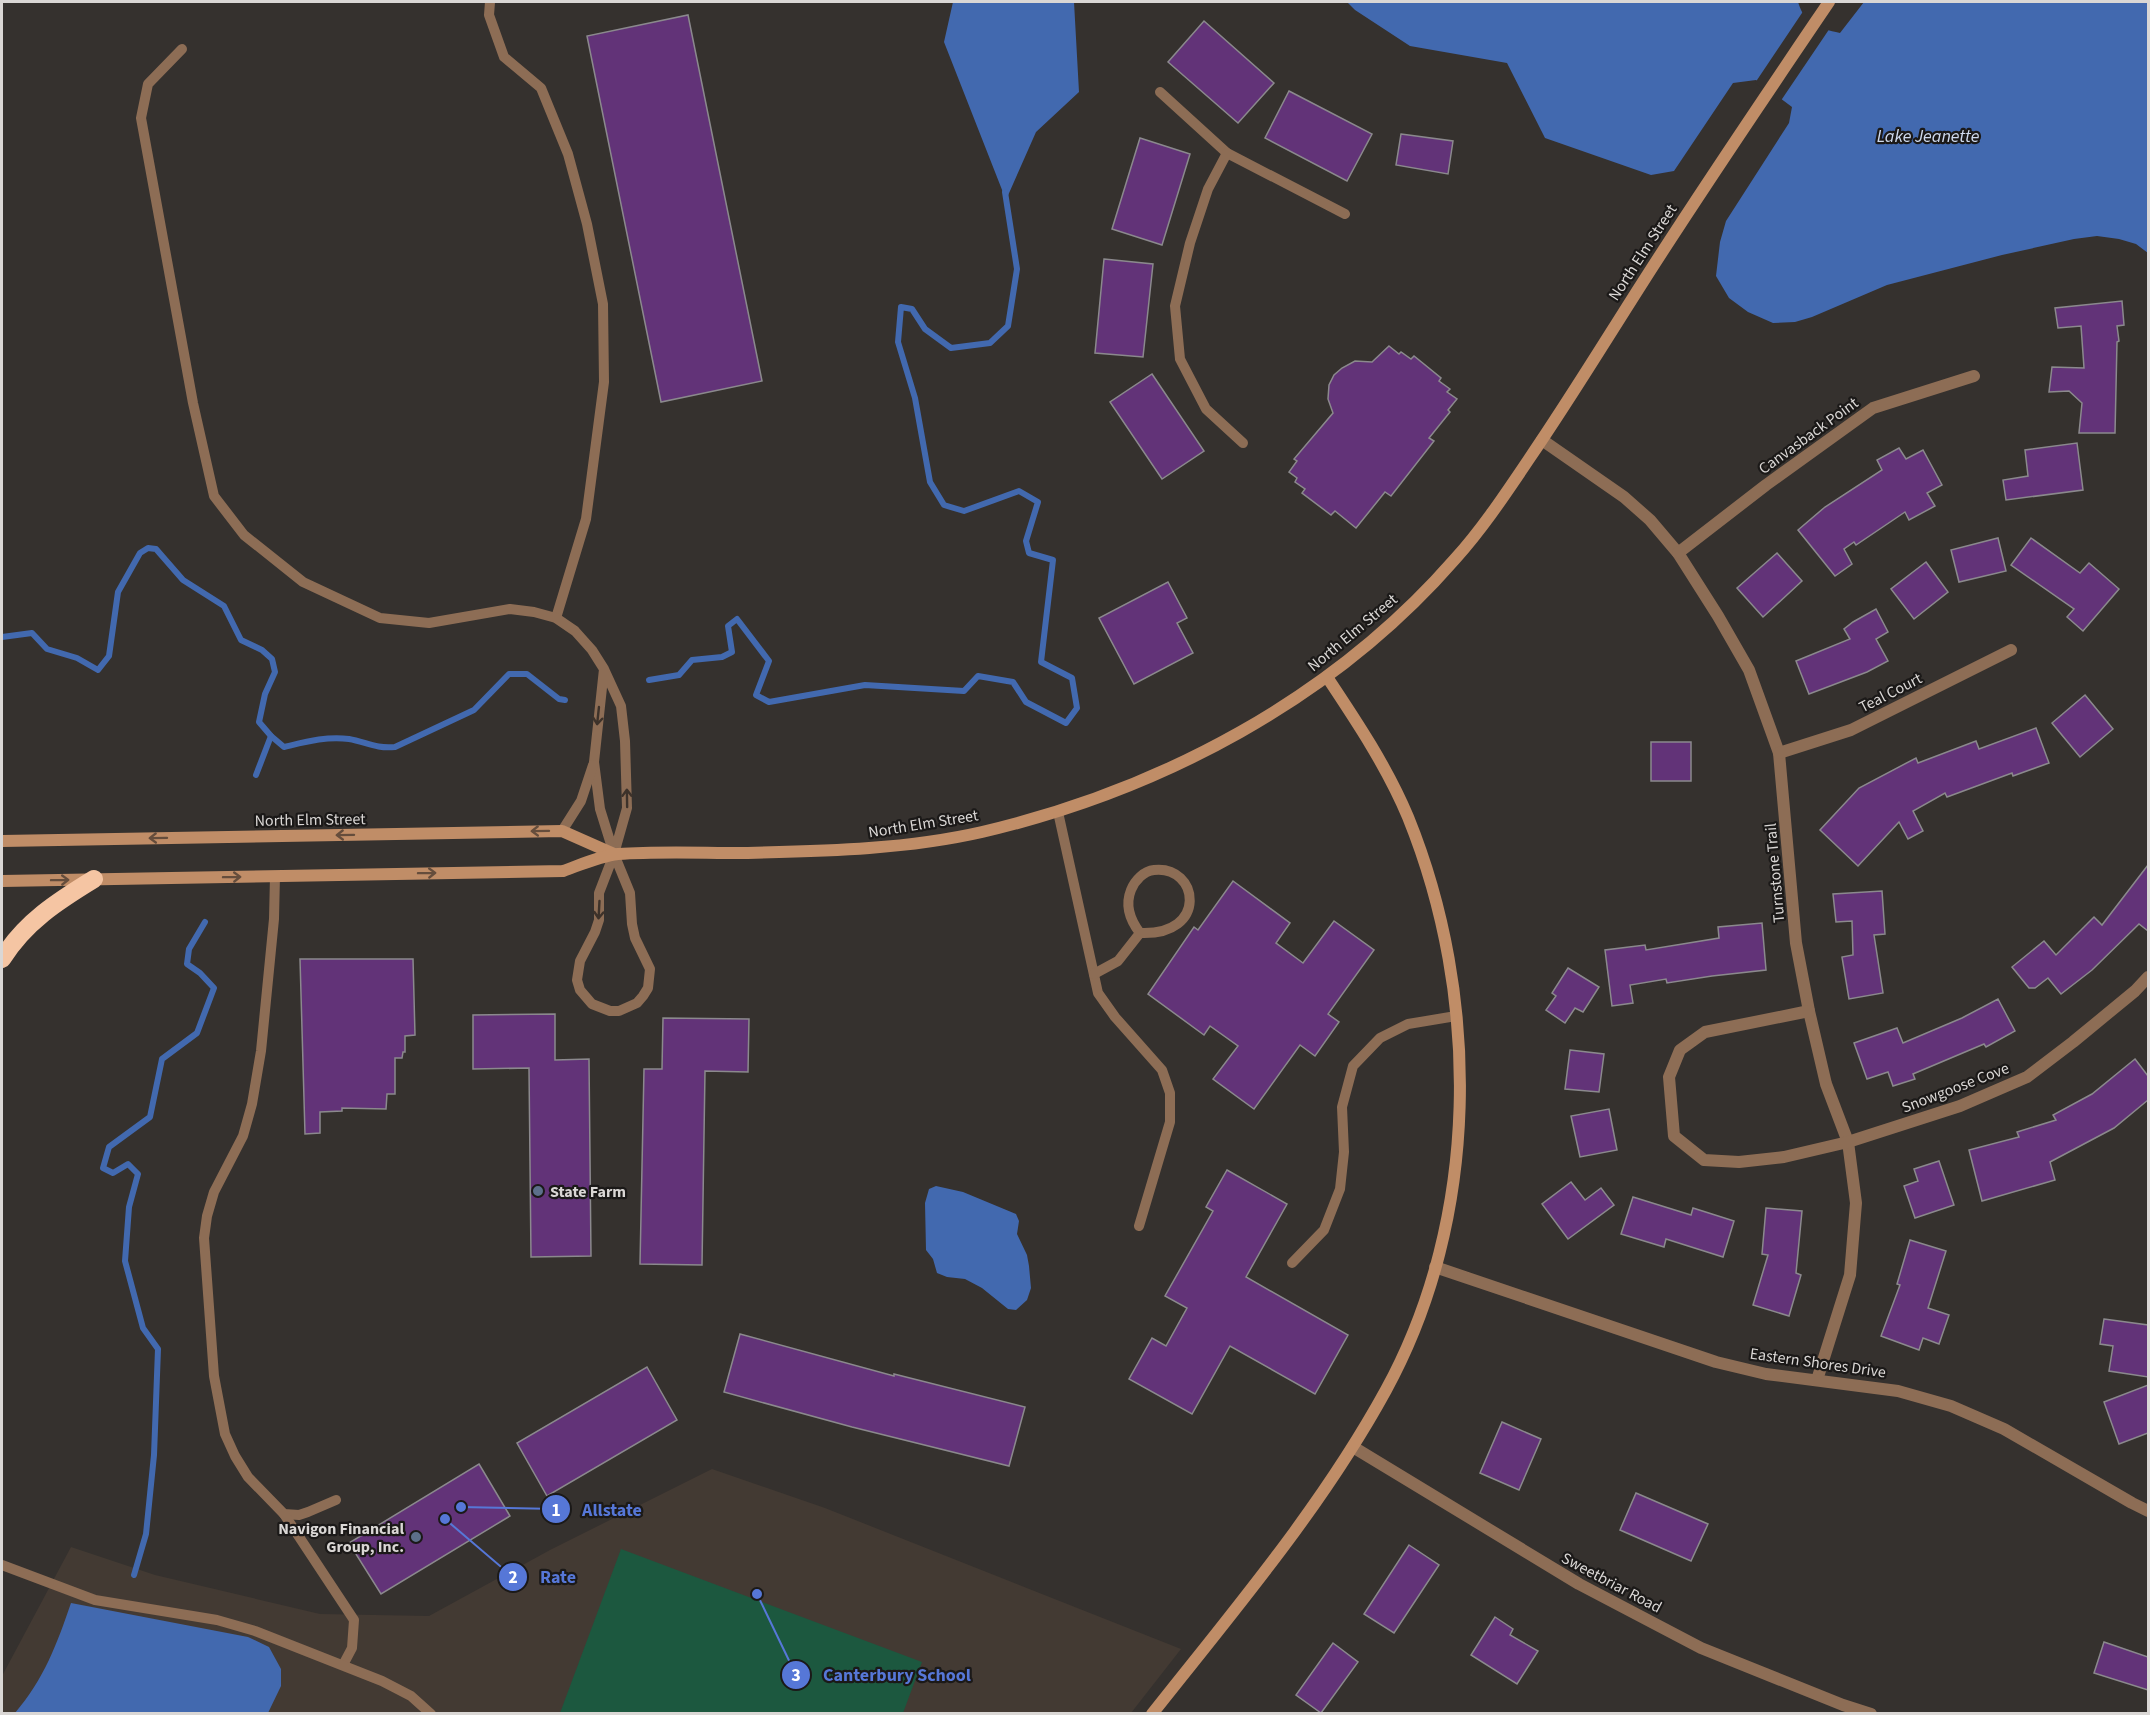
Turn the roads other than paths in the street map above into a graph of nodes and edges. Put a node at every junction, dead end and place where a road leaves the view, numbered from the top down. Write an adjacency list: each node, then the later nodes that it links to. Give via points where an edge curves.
1 (490, 2): 11 (lane, via 489,15 504,57 541,88 568,154 603,304 604,382 586,519)
2 (1827, 4): 8 (main road, North Elm Street)
3 (182, 49): 11 (lane, via 148,84 141,118 193,404 214,496 244,535 303,582 380,618 429,623 510,609)
4 (1160, 92): 5 (lane)
5 (1227, 153): 6 (lane); 9 (lane, via 1208,189 1175,306 1180,359 1206,409)
6 (1345, 214)
7 (1974, 376): 10 (street, Canvasback Point, via 1873,408)
8 (1542, 440): 10 (street, Turnstone Trail, via 1624,496); 14 (main road, North Elm Street, via 1456,558 1383,632)
9 (1243, 443)
10 (1678, 553): 15 (street, Turnstone Trail, via 1749,670)
11 (556, 618): 13 (lane, via 575,631)
12 (2011, 650): 15 (street, Teal Court, via 1851,730)
13 (604, 669): 16 (lane, one-way to 16); 20 (lane, one-way to 13, via 627,808 625,741 621,706)
14 (1327, 677): 17 (main road, North Elm Street, via 1195,756); 29 (main road, via 1364,731 1408,817 1444,933)
15 (1779, 753): 28 (street, Turnstone Trail, via 1796,943)
16 (594, 762): 18 (lane, via 585,792); 20 (lane, via 600,809)
17 (1058, 812): 20 (main road, North Elm Street, via 977,833 867,849); 26 (lane)
18 (562, 831): 19 (main road, North Elm Street, one-way to 19); 20 (main road, North Elm Street)
19 (2, 841)
20 (614, 854): 20 (lane, one-way to 20, via 599,893 599,920 577,970 585,998 610,1011 637,1003 650,979 647,960 635,938 630,892); 21 (main road, North Elm Street, one-way to 20, via 562,870)
21 (275, 876): 22 (main road, North Elm Street, one-way to 21); 38 (lane, via 261,1051 252,1104 243,1136 214,1192 204,1238 214,1376 225,1434 248,1477)
22 (94, 879): 23 (main road, North Elm Street, one-way to 22); 25 (highway, via 35,918)
23 (2, 881)
24 (1140, 933): 24 (lane, via 1130,915 1128,898 1132,886 1149,871 1171,872 1181,878 1190,898 1181,922 1158,932); 26 (lane, via 1118,961)
25 (2, 959)
26 (1094, 974): 31 (lane, via 1098,993 1162,1070 1170,1093 1170,1122)
27 (2148, 977): 30 (street, Snowgoose Cove, via 2027,1077 1960,1106)
28 (1809, 1011): 30 (street, Turnstone Trail, via 1827,1084); 30 (street, Snowgoose Cove, via 1705,1032 1680,1050 1669,1077 1674,1136 1704,1160 1739,1162 1784,1157)
29 (1456, 1016): 32 (lane, via 1408,1024 1380,1038 1353,1066 1342,1107 1344,1152 1340,1189 1324,1230); 33 (main road, via 1460,1056 1455,1170)
30 (1848, 1142): 34 (street, Turnstone Trail, via 1856,1203 1850,1275)
31 (1139, 1226)
32 (1292, 1263)
33 (1435, 1267): 34 (street, Eastern Shores Drive, via 1716,1362 1766,1374); 35 (main road, via 1411,1340)
34 (1817, 1380): 37 (street, Eastern Shores Drive, via 1898,1391 1951,1406 2004,1429)
35 (1353, 1447): 42 (main road, via 1280,1552); 43 (street, Sweetbriar Road, via 1579,1584 1701,1648)
36 (336, 1500): 38 (lane, via 299,1515)
37 (2148, 1511)
38 (284, 1514): 40 (lane, via 354,1620 352,1648)
39 (2, 1565): 40 (lane, via 95,1600 246,1628)
40 (343, 1665): 41 (lane, via 411,1696)
41 (431, 1713)
42 (1152, 1713)
43 (1871, 1713)

